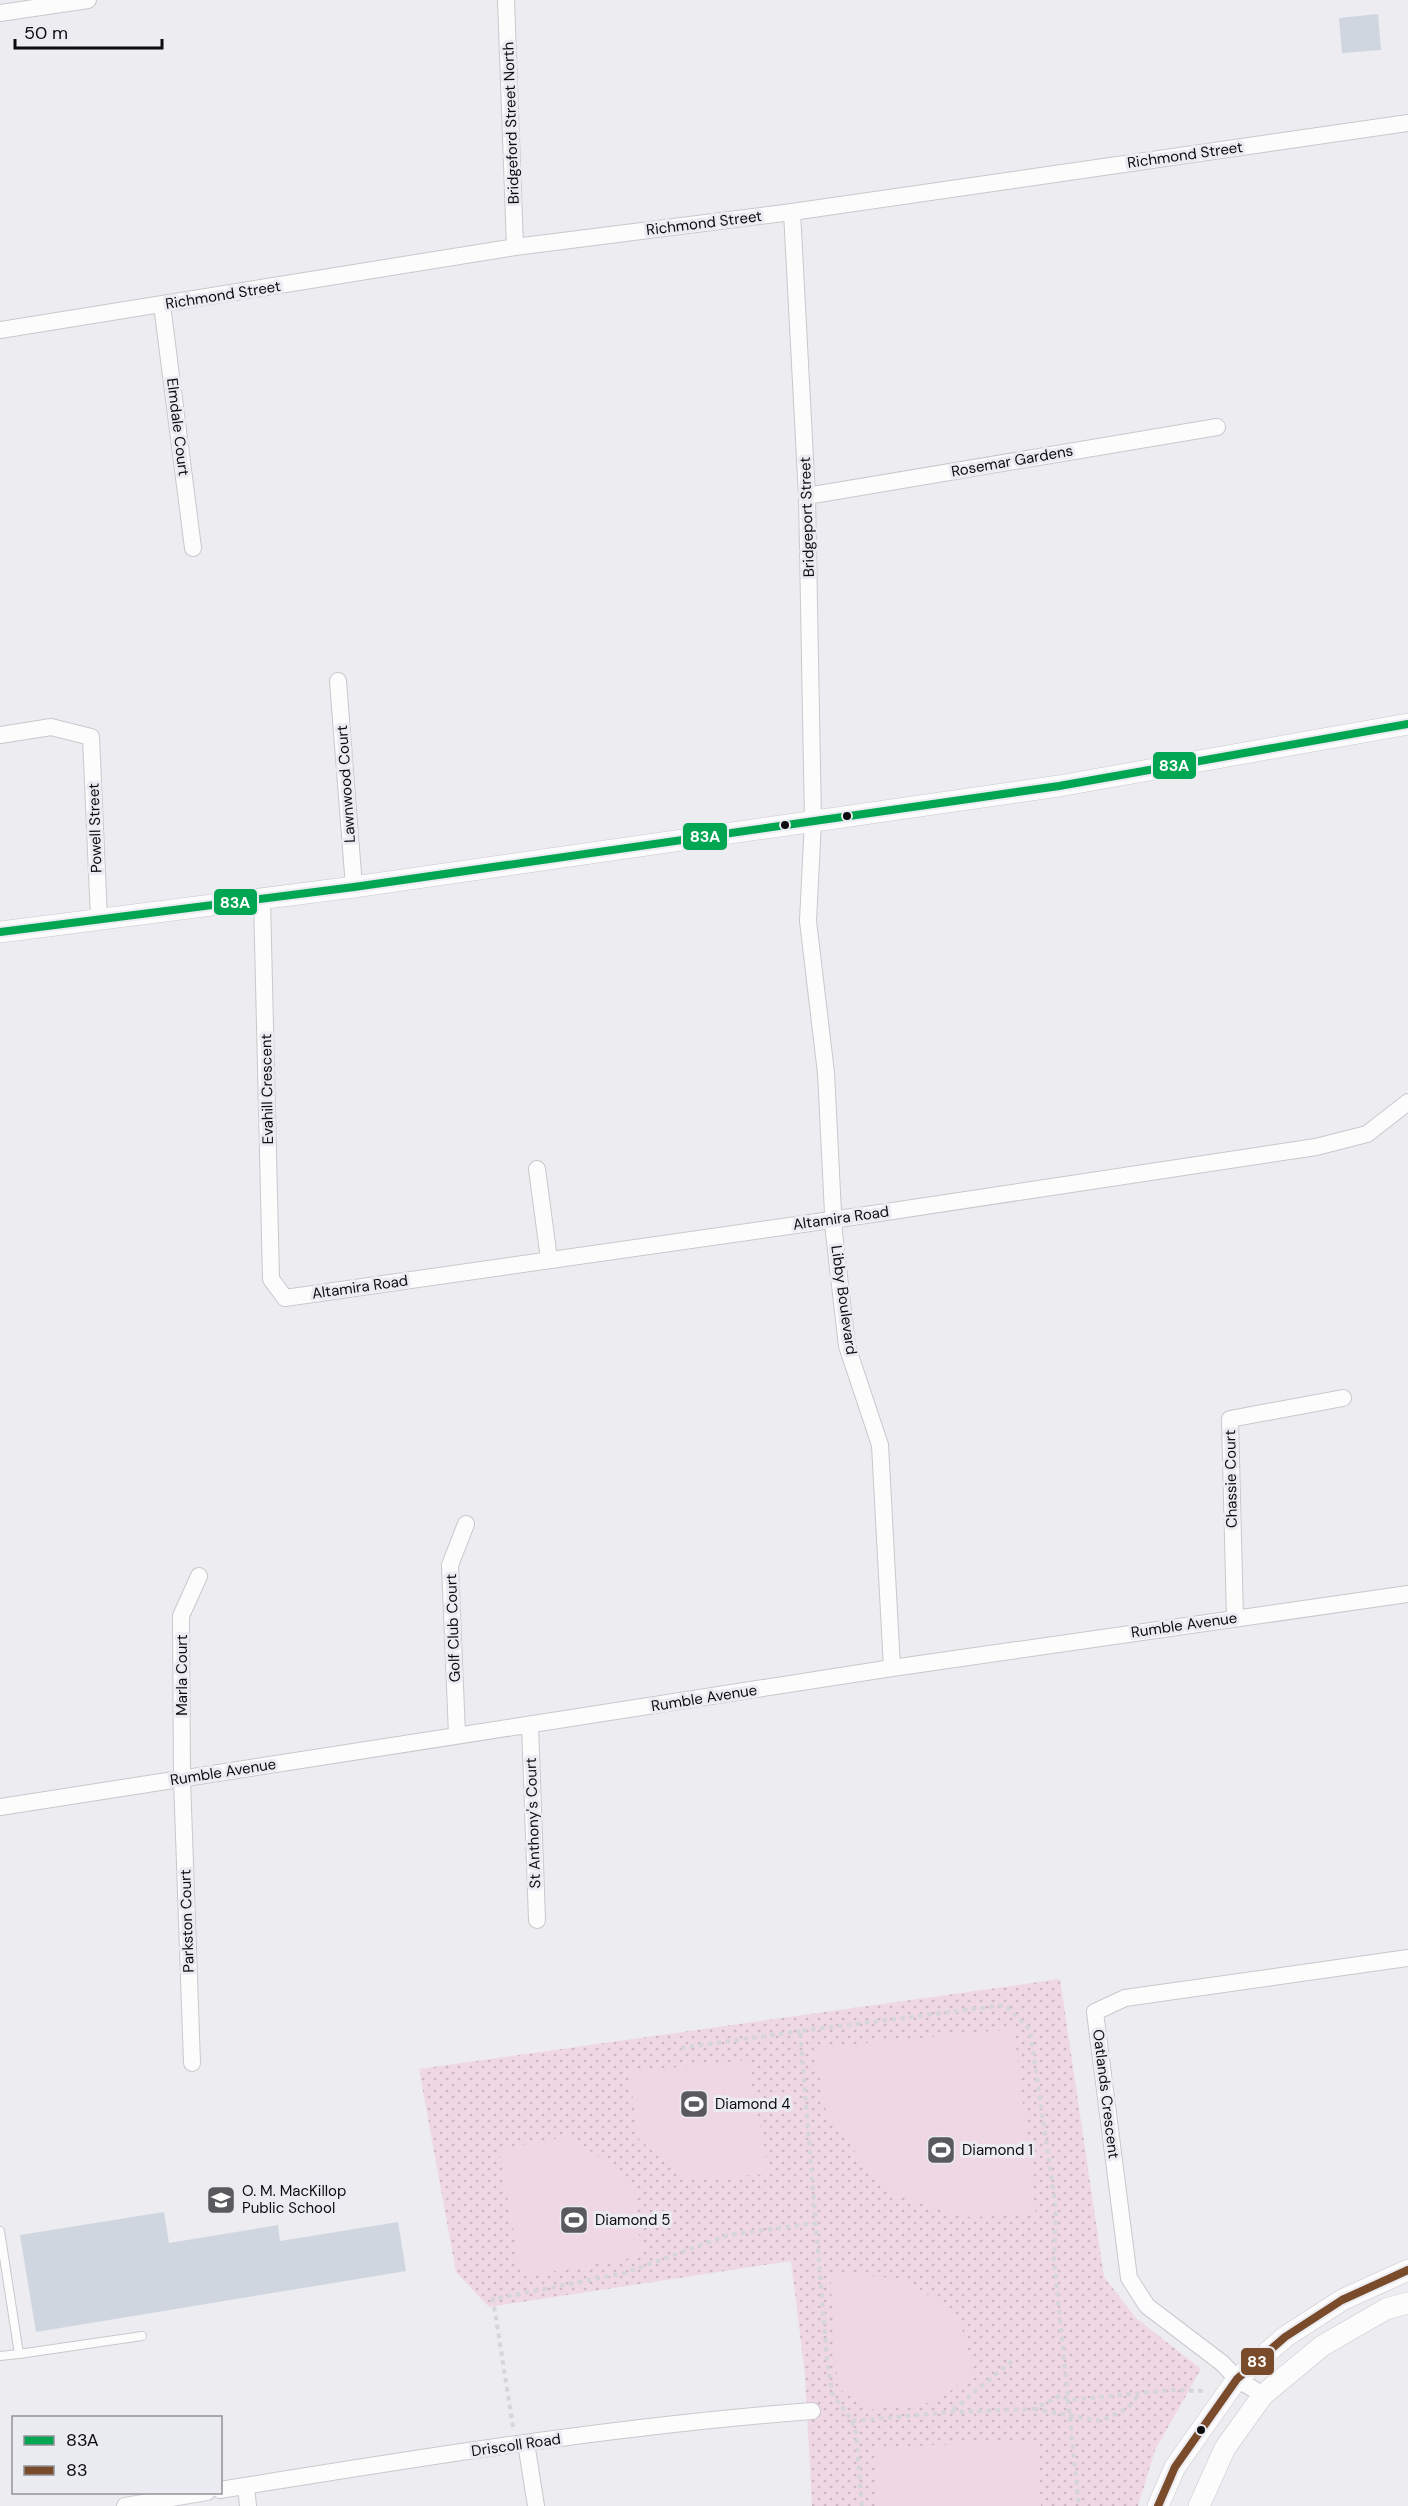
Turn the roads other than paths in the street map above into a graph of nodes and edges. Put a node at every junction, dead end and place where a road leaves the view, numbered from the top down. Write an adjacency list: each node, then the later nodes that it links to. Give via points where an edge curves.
1 (88, 0): 3 (street)
2 (506, 0): 6 (street, Bridgeford Street North)
3 (0, 13)
4 (1408, 123): 5 (street, Richmond Street)
5 (792, 212): 6 (street, Richmond Street); 10 (street, Bridgeport Street)
6 (515, 247): 7 (street, Richmond Street)
7 (162, 305): 8 (street, Richmond Street); 11 (street, Elmdale Court)
8 (0, 330)
9 (1217, 427): 10 (street, Rosemar Gardens)
10 (807, 496): 15 (street, Bridgeport Street)
11 (194, 548)
12 (338, 681): 16 (street, Lawnwood Court)
13 (1408, 724): 15 (street, via 1059,786)
14 (0, 735): 18 (street, Powell Street, via 51,727 91,737)
15 (813, 821): 16 (street); 22 (street, Libby Boulevard, via 808,921 825,1073)
16 (354, 887): 17 (street)
17 (262, 899): 18 (street); 24 (street, Evahill Crescent)
18 (99, 918): 19 (street)
19 (0, 932)
20 (1408, 1102): 22 (street, Altamira Road, via 1367,1134 1316,1147)
21 (537, 1169): 23 (street)
22 (833, 1220): 23 (street, Altamira Road); 30 (street, Libby Boulevard, via 847,1346 880,1444)
23 (549, 1259): 24 (street, Altamira Road, via 285,1298)
24 (271, 1279)
25 (1343, 1398): 29 (street, Chassie Court, via 1230,1419)
26 (466, 1524): 32 (street, Golf Club Court, via 450,1565)
27 (199, 1576): 33 (street, Marla Court, via 181,1616)
28 (1408, 1593): 29 (street, Rumble Avenue)
29 (1235, 1618): 30 (street, Rumble Avenue)
30 (892, 1668): 31 (street, Rumble Avenue)
31 (530, 1725): 32 (street, Rumble Avenue); 35 (street, St Anthony's Court)
32 (457, 1735): 33 (street, Rumble Avenue)
33 (182, 1779): 34 (street, Rumble Avenue); 37 (street, Parkston Court)
34 (0, 1807)
35 (537, 1920)
36 (1408, 1958): 44 (street, Oatlands Crescent, via 1125,1998 1095,2012 1130,2278 1147,2306)
37 (192, 2063)
38 (0, 2231): 42 (lane)
39 (1408, 2270): 44 (street, via 1342,2300 1286,2337)
40 (1408, 2303): 45 (street, via 1386,2309 1322,2346)
41 (142, 2336): 42 (lane)
42 (20, 2354): 43 (lane)
43 (0, 2356)
44 (1237, 2379): 45 (street, Oatlands Crescent); 54 (street, via 1175,2467)
45 (1263, 2395): 55 (street, via 1225,2448)
46 (812, 2411): 47 (street, Driscoll Road)
47 (526, 2443): 48 (street, Driscoll Road); 53 (street)
48 (246, 2486): 49 (street, Driscoll Road); 52 (street)
49 (222, 2490)
50 (201, 2494): 51 (street)
51 (124, 2506)
52 (248, 2506)
53 (536, 2506)
54 (1158, 2506)
55 (1199, 2506)

